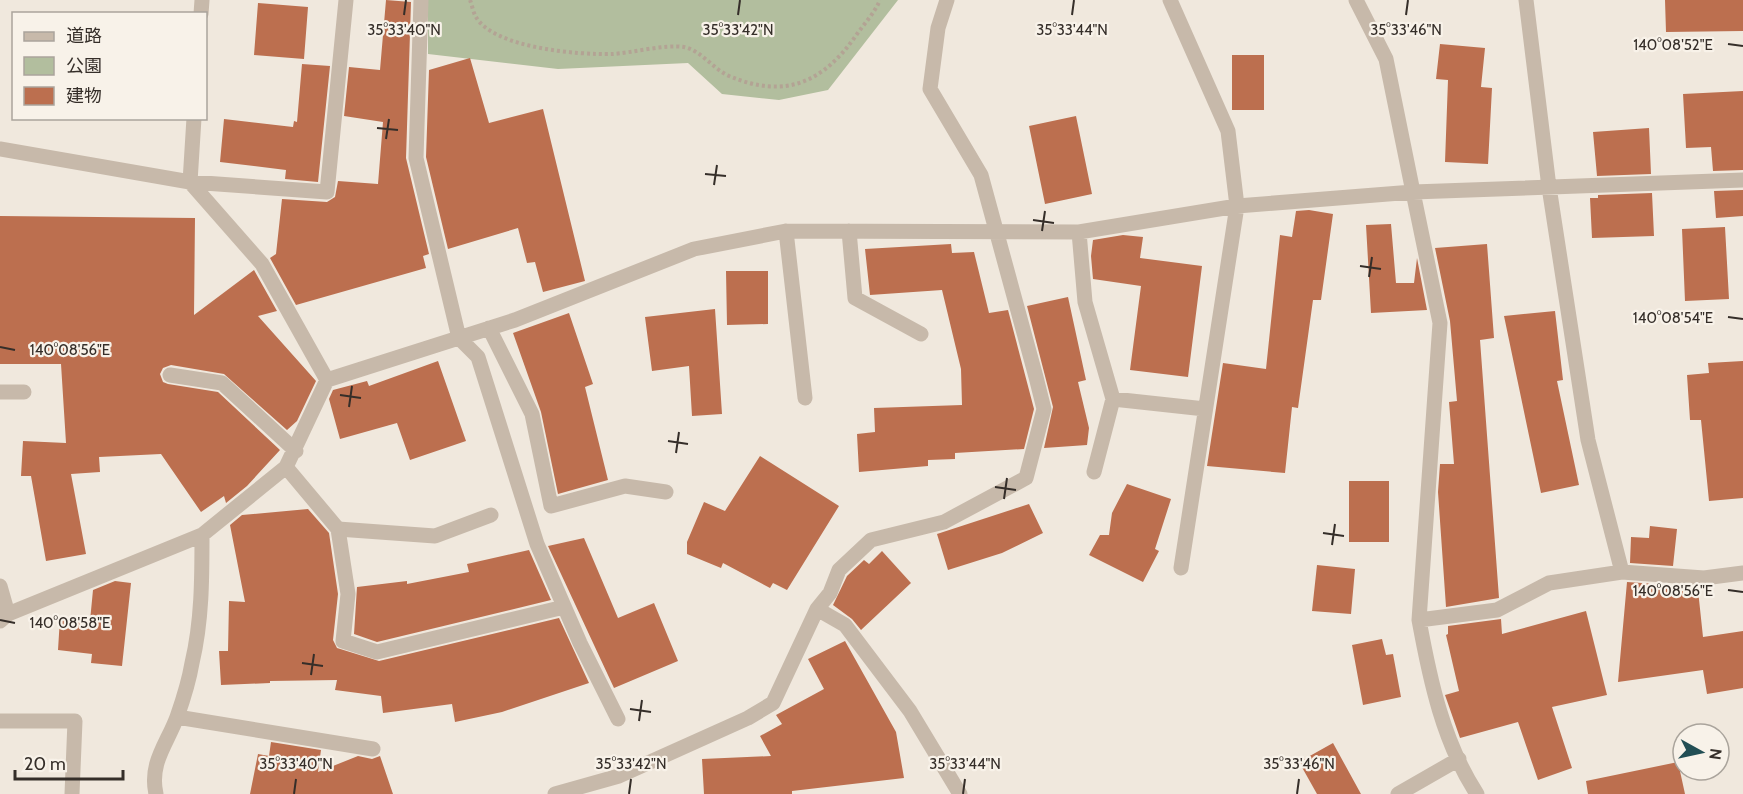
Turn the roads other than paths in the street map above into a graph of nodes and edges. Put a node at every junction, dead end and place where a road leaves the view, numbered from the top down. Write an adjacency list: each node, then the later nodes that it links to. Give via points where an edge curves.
1 (346, 0): 10 (street, via 327,192)
2 (421, 0): 20 (street, via 416,158)
3 (947, 0): 14 (street, via 938,28 930,90 981,175)
4 (1170, 0): 13 (street, via 1228,131)
5 (1356, 0): 12 (street, via 1386,59)
6 (1526, 0): 11 (street)
7 (194, 120): 10 (street)
8 (0, 148): 10 (street)
9 (1743, 180): 11 (street)
10 (190, 182): 22 (street, via 262,264)
11 (1549, 187): 12 (street); 36 (street, via 1588,440)
12 (1413, 192): 13 (street); 42 (street, via 1440,323)
13 (1237, 206): 17 (street); 27 (street)
14 (995, 230): 16 (street); 17 (street); 40 (street, via 1044,409 1026,478 944,522 871,540 839,570 830,593)
15 (786, 231): 16 (street); 18 (street, via 694,249); 25 (street)
16 (849, 231): 19 (street, via 855,298)
17 (1079, 232): 26 (street, via 1084,302)
18 (489, 328): 20 (street); 31 (street, via 532,414 551,506 625,486)
19 (921, 333)
20 (459, 338): 22 (street); 39 (street, via 478,357 537,544)
21 (170, 375): 28 (street, via 222,383)
22 (327, 380): 28 (street)
23 (0, 392): 24 (street)
24 (24, 392)
25 (805, 398)
26 (1113, 399): 27 (street); 30 (street)
27 (1206, 409): 35 (street)
28 (296, 452): 29 (street)
29 (286, 467): 33 (street); 34 (street)
30 (1094, 472)
31 (666, 492)
32 (490, 515): 33 (street, via 435,536)
33 (338, 529): 39 (street, via 348,594 343,641 378,652)
34 (202, 535): 41 (street); 43 (street, via 202,598 192,663)
35 (1181, 568)
36 (1622, 572): 37 (street, via 1704,578); 42 (street, via 1549,583 1497,610)
37 (1743, 573)
38 (0, 586): 41 (street)
39 (564, 607): 44 (street)
40 (817, 609): 50 (street, via 773,703 619,776); 51 (street, via 845,626 860,644 910,711)
41 (4, 617)
42 (1419, 620): 47 (street, via 1433,694)
43 (177, 717): 46 (street); 49 (street, via 155,763)
44 (618, 719)
45 (0, 721): 48 (street, via 75,721)
46 (373, 749)
47 (1459, 759): 52 (street); 53 (street)
48 (72, 794)
49 (156, 794)
50 (555, 794)
51 (960, 794)
52 (1398, 794)
53 (1477, 794)

